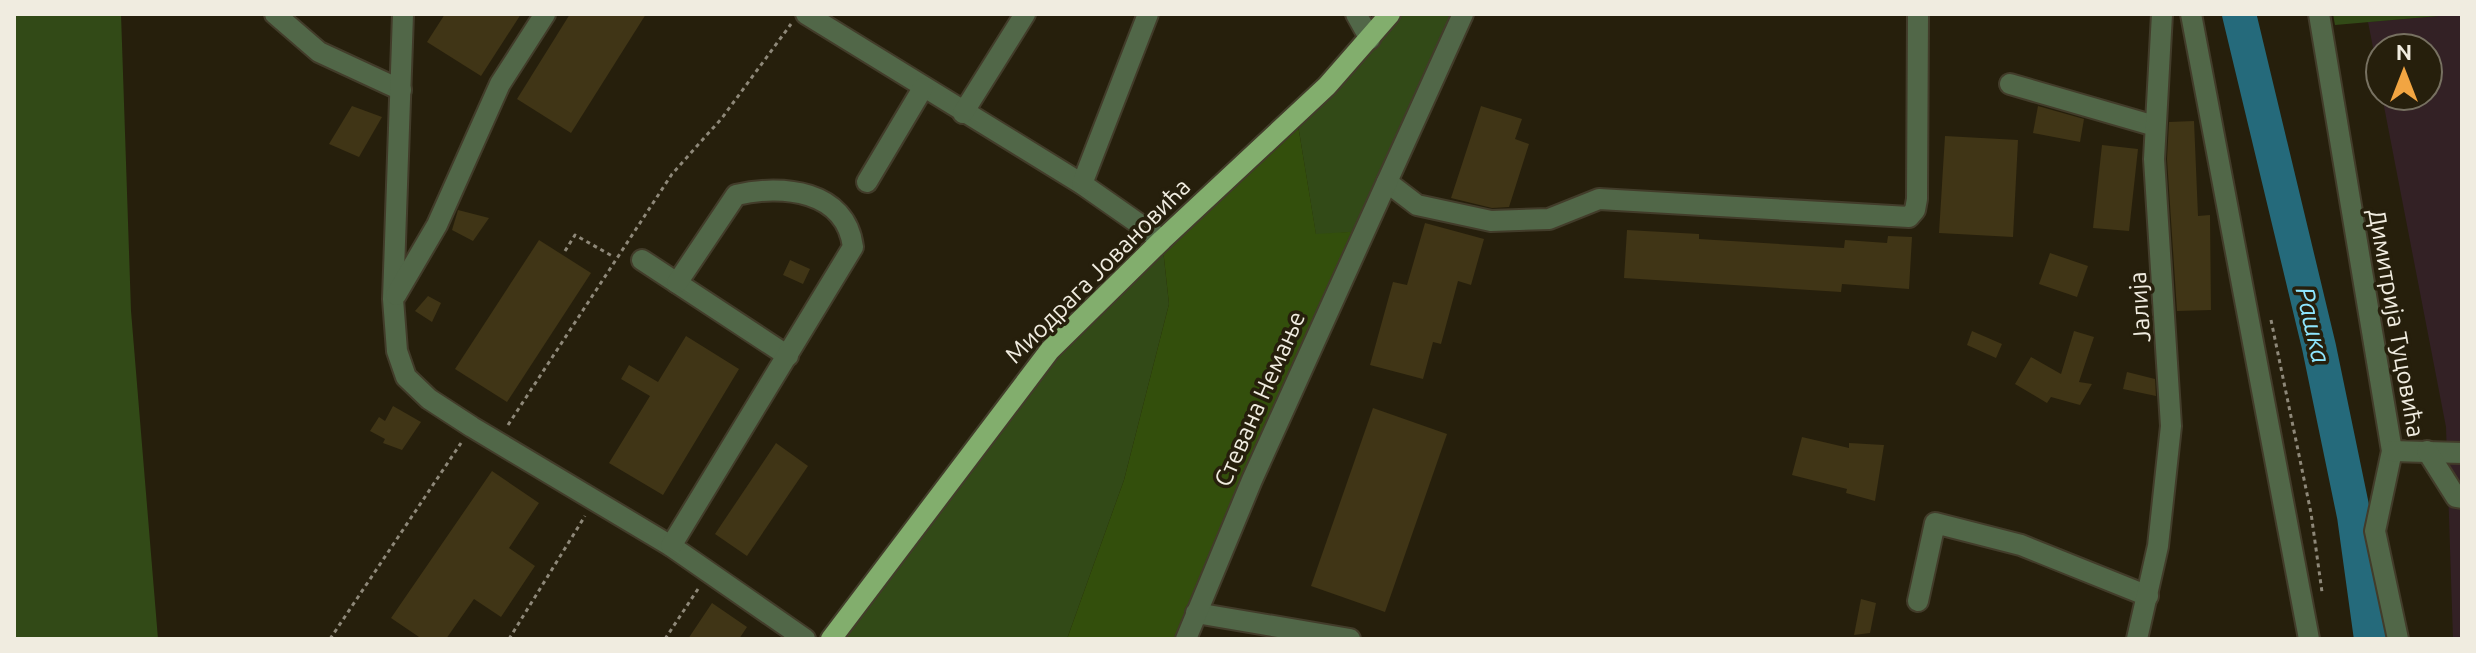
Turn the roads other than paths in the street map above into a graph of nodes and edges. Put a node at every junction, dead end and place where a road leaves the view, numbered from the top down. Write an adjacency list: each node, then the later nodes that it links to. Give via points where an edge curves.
1 (275, 14): 17 (street, via 319,52)
2 (403, 14): 17 (street)
3 (545, 14): 26 (street, via 500,84 437,225)
4 (806, 14): 16 (street)
5 (1025, 14): 18 (street)
6 (1148, 14): 22 (street)
7 (1356, 14): 14 (street)
8 (1390, 14): 14 (main road, Миодрага Јовановића)
9 (1463, 14): 21 (street, Стевана Немање)
10 (1918, 14): 21 (street, via 1917,199 1909,217 1599,199 1549,219 1491,221 1417,205)
11 (2162, 14): 19 (street, Јалија)
12 (2191, 14): 42 (street)
13 (2319, 14): 28 (street, Димитрија Туцовића)
14 (1370, 39): 23 (main road, Миодрага Јовановића)
15 (2010, 84): 19 (street)
16 (923, 88): 18 (street); 20 (street)
17 (401, 90): 26 (street)
18 (963, 113): 22 (street)
19 (2155, 126): 33 (street, Јалија, via 2172,412)
20 (867, 182)
21 (1387, 182): 35 (street, Стевана Немање)
22 (1082, 184): 23 (street)
23 (1162, 240): 38 (main road, Миодрага Јовановића, via 1035,368)
24 (642, 260): 25 (street)
25 (677, 283): 27 (street); 27 (street, via 736,195 764,189 806,193 835,209 851,230 853,247)
26 (393, 299): 32 (street, via 397,351 406,377 429,399)
27 (788, 356): 32 (street)
28 (2392, 451): 29 (street); 43 (street, Димитрија Туцовића, via 2375,531)
29 (2427, 451): 30 (street); 31 (street, via 2456,497)
30 (2462, 453)
31 (2462, 498)
32 (671, 546): 37 (street)
33 (2148, 596): 34 (street, via 2021,545 1935,523); 41 (street, Јалија)
34 (1918, 601)
35 (1196, 613): 36 (street); 39 (street, Стевана Немање)
36 (1327, 637): 40 (street)
37 (805, 639)
38 (831, 639)
39 (1186, 639)
40 (1350, 639)
41 (2137, 639)
42 (2309, 639)
43 (2398, 639)

